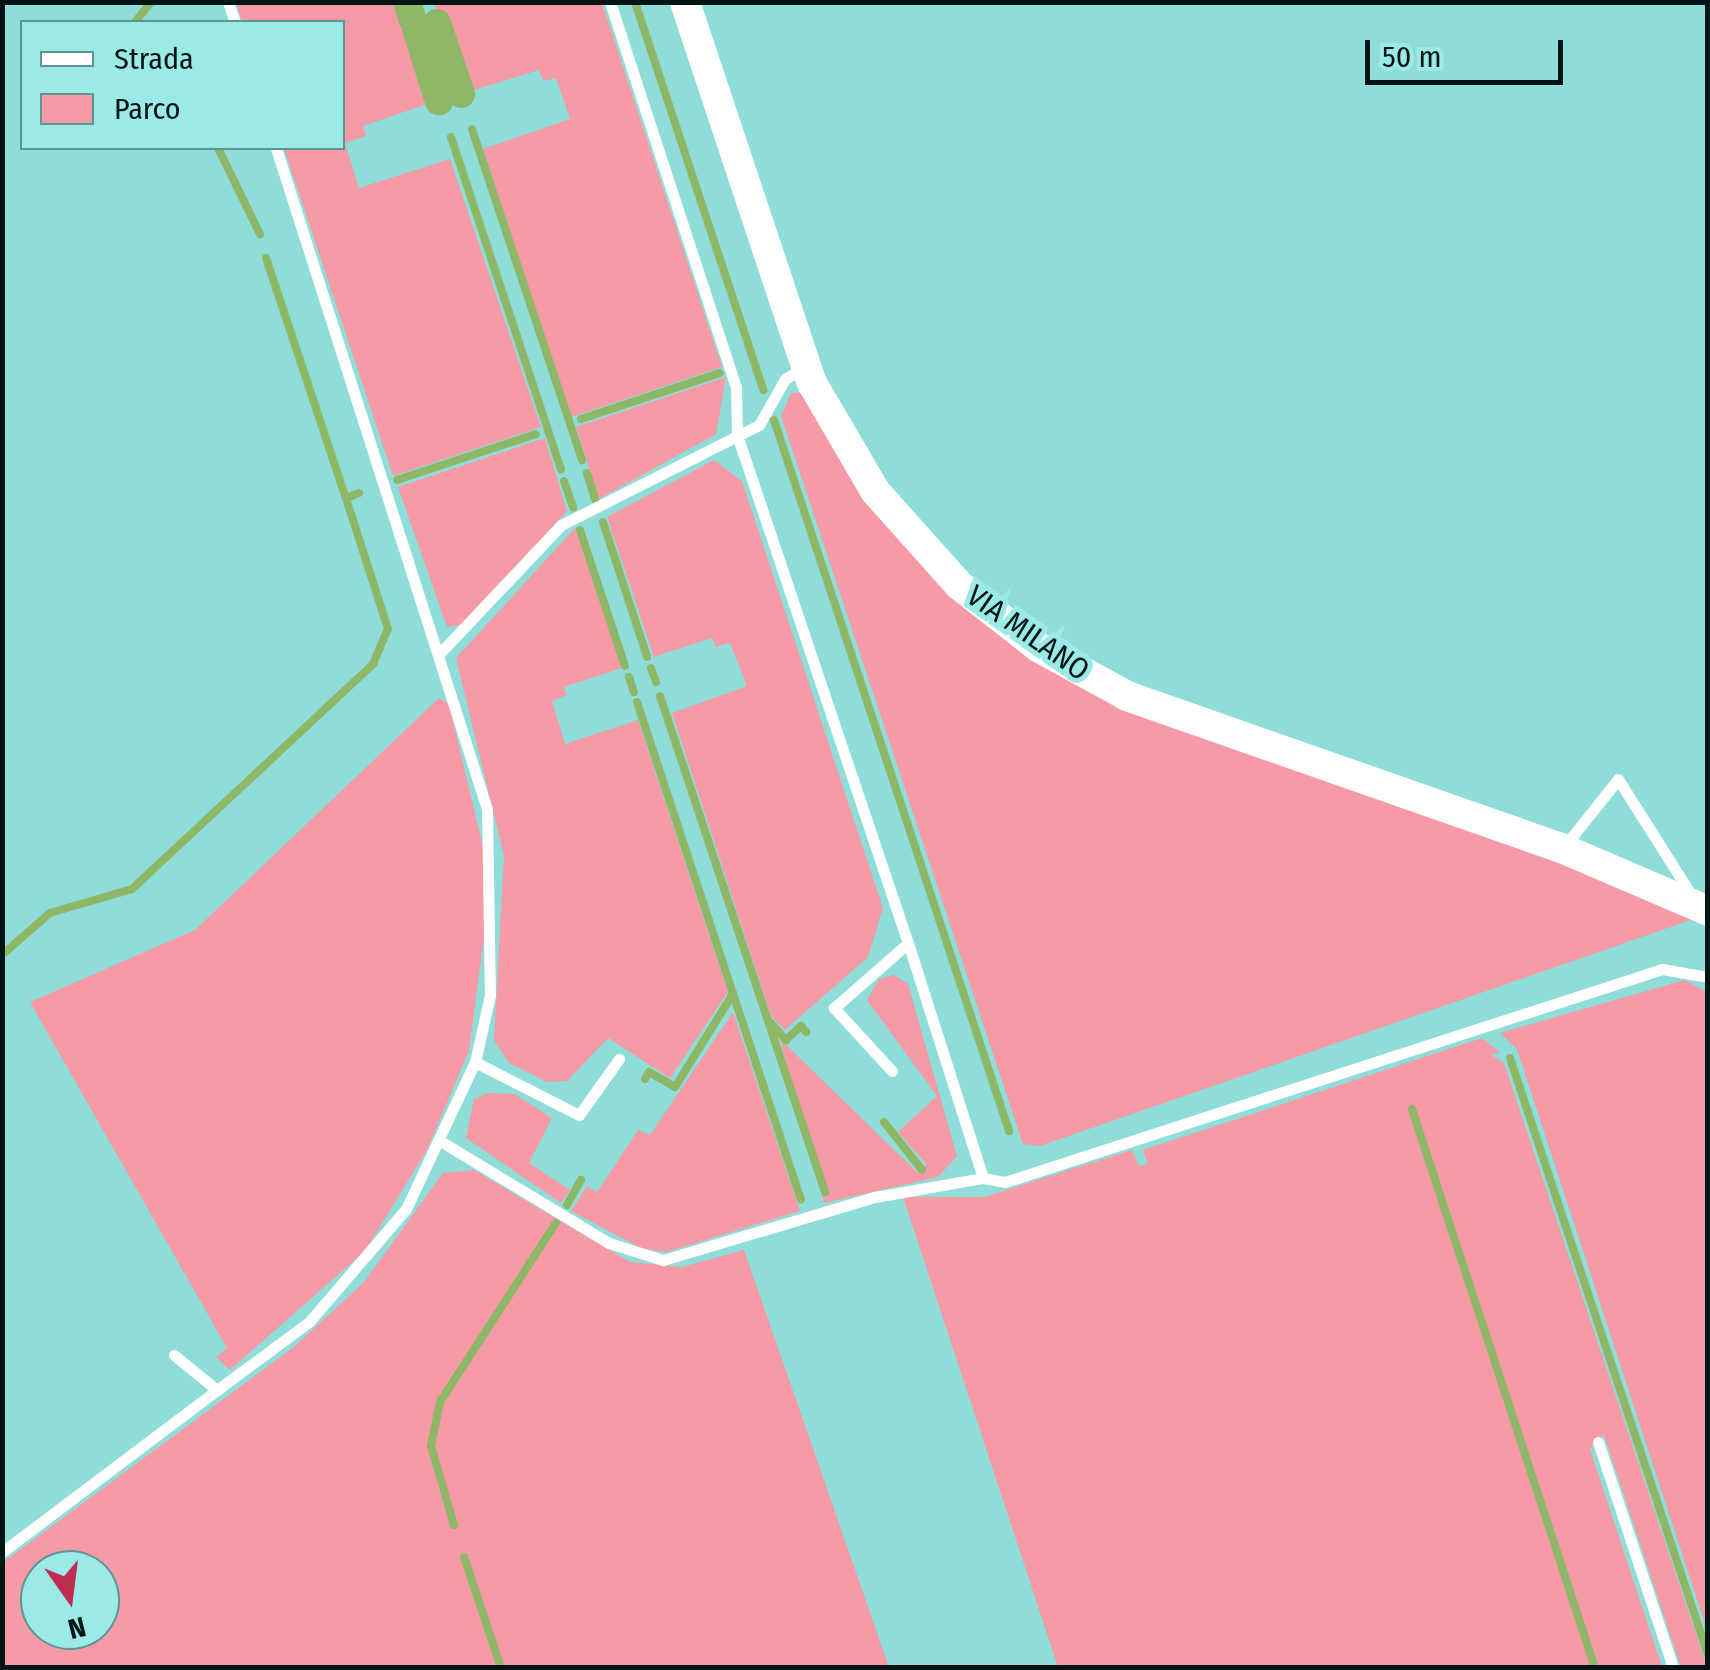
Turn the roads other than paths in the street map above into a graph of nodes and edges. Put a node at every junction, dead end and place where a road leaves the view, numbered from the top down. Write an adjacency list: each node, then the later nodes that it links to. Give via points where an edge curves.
1 (610, 2): 5 (lane, via 736,386)
2 (685, 2): 4 (street, VIA MILANO)
3 (277, 150): 6 (lane)
4 (805, 367): 5 (lane, via 785,380 759,425); 7 (street, VIA MILANO, via 847,450 906,531 1038,647 1150,705)
5 (738, 435): 6 (lane, via 560,525); 9 (lane)
6 (441, 652): 12 (lane, via 493,852 490,995)
7 (1563, 848): 8 (street, VIA MILANO); 8 (lane, via 1618,779)
8 (1702, 908)
9 (908, 944): 13 (lane, via 834,1008); 15 (lane)
10 (1708, 977): 15 (lane, via 1662,969 1027,1180)
11 (619, 1059): 12 (lane, via 579,1115)
12 (475, 1062): 14 (lane)
13 (892, 1070)
14 (442, 1142): 15 (lane, via 609,1243 662,1260 875,1197); 17 (lane, via 350,1282)
15 (983, 1178)
16 (174, 1356): 17 (lane)
17 (218, 1390): 19 (lane)
18 (1598, 1442): 20 (lane)
19 (2, 1552)
20 (1673, 1668)

